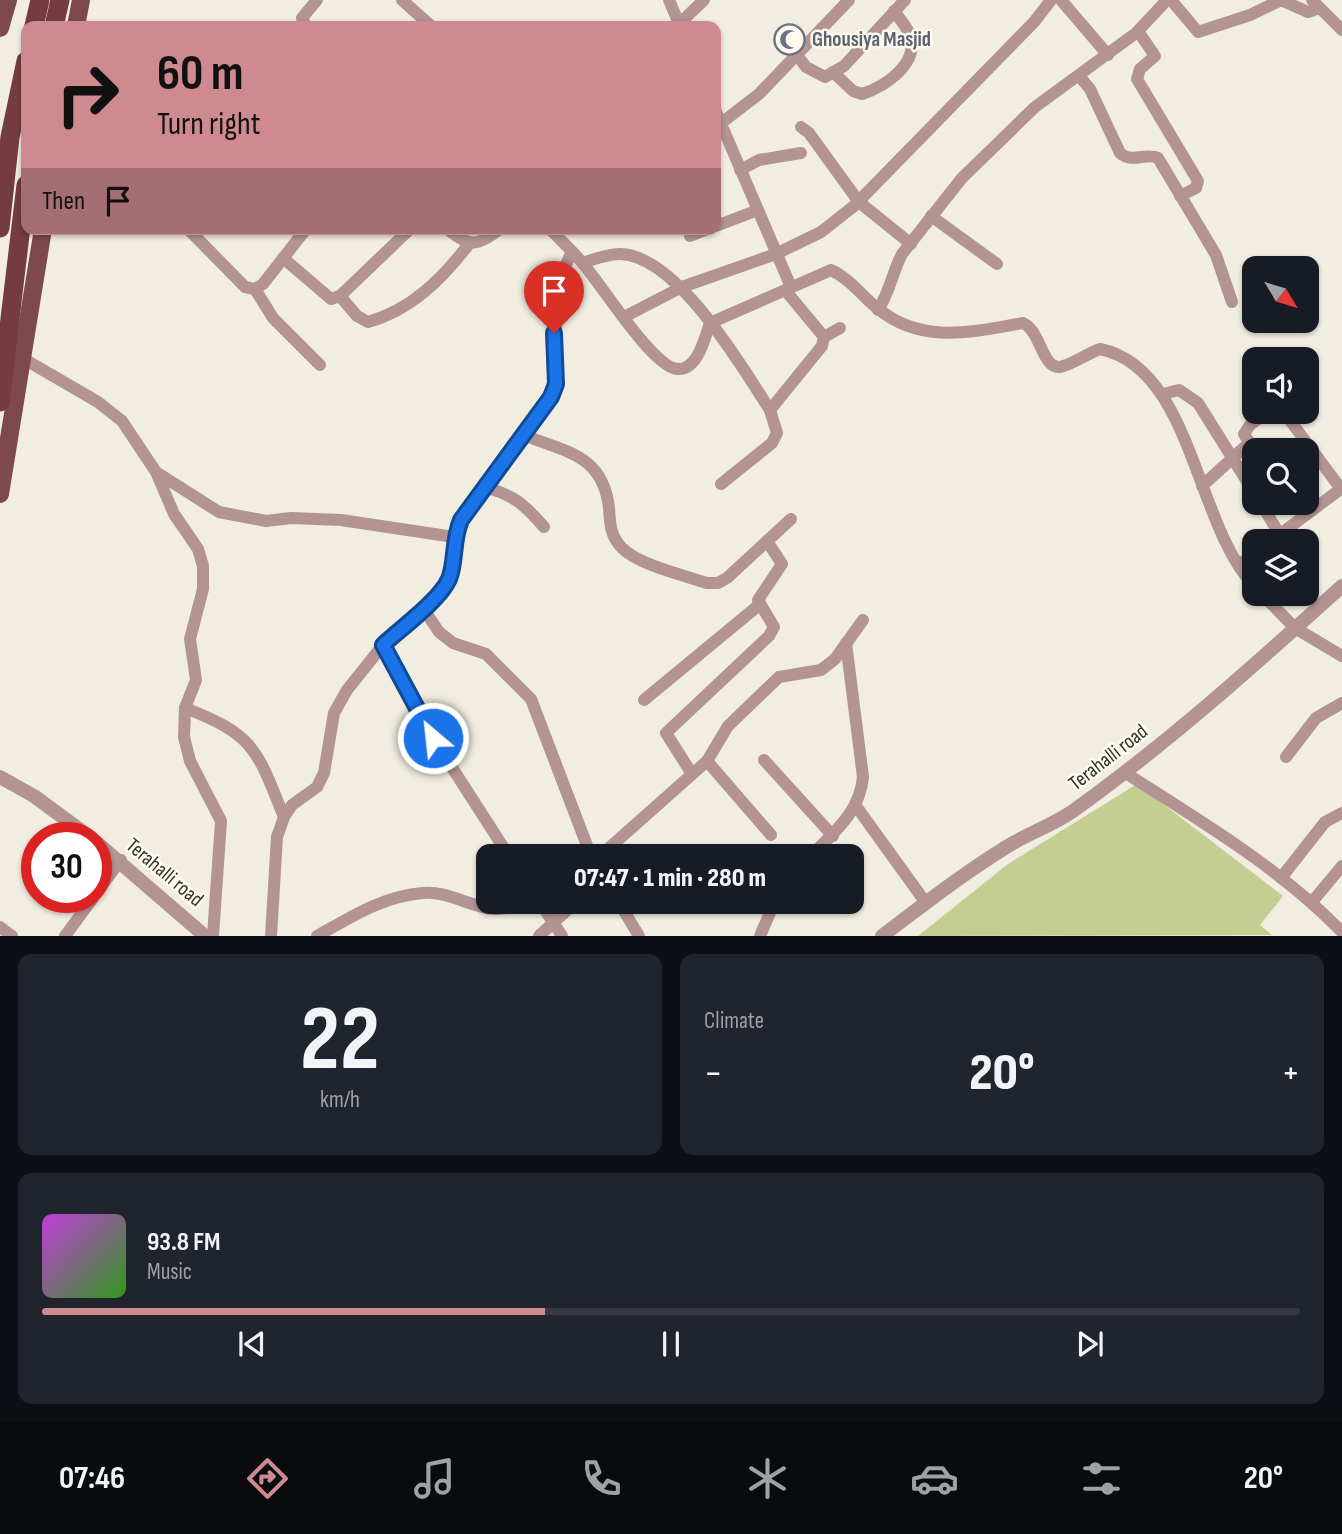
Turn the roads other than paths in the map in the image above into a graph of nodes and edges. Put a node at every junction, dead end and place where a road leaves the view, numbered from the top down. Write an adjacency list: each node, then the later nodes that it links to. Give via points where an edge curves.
1 (8, 0): 23 (main road)
2 (40, 0): 16 (highway)
3 (60, 0): 17 (highway)
4 (81, 0): 18 (main road)
5 (317, 0): 19 (street)
6 (402, 0): 20 (street)
7 (669, 0): 21 (street)
8 (704, 0): 22 (street)
9 (849, 0): 26 (street)
10 (905, 0): 15 (street)
11 (1051, 0): 37 (street)
12 (1062, 0): 27 (street)
13 (1169, 0): 14 (street, via 1198,32 1281,0 1308,12); 25 (street)
14 (1316, 4): 24 (street)
15 (894, 11): 28 (street, via 844,66); 28 (street, via 910,36 900,73 862,94)
16 (35, 21)
17 (55, 21)
18 (77, 21)
19 (304, 21)
20 (425, 21)
21 (678, 21)
22 (684, 21)
23 (0, 28)
24 (1342, 30)
25 (1138, 31): 27 (street); 36 (street, via 1155,56 1140,69 1137,79 1198,181 1196,188)
26 (797, 55): 28 (street, via 816,74); 31 (street, via 752,101)
27 (1108, 55): 29 (street)
28 (833, 72)
29 (1080, 77): 36 (street, via 1120,153 1130,159 1158,158); 39 (street, via 1035,107 962,178)
30 (21, 85): 42 (highway)
31 (721, 119)
32 (801, 127): 37 (street, via 810,132)
33 (721, 130): 35 (street)
34 (801, 153): 35 (street, via 760,160)
35 (740, 170): 38 (street)
36 (1180, 197): 63 (street, via 1216,255)
37 (859, 202): 53 (street); 55 (street, via 821,232)
38 (758, 210): 40 (street); 55 (street)
39 (931, 216): 53 (street); 58 (street)
40 (721, 224)
41 (21, 227): 72 (highway)
42 (0, 228)
43 (42, 235): 69 (main road)
44 (194, 235): 60 (street, via 245,287)
45 (301, 235): 56 (street)
46 (404, 235): 62 (street)
47 (456, 235): 52 (street)
48 (491, 235): 52 (street)
49 (555, 235): 51 (street)
50 (565, 235): 51 (street)
51 (560, 240): 54 (street)
52 (469, 244): 62 (street, via 433,287 385,317 368,322)
53 (911, 244): 64 (street, via 895,268 891,288)
54 (571, 253): 57 (street); 75 (street, via 556,289 556,384 548,402)
55 (776, 254): 59 (street); 61 (street)
56 (283, 258): 60 (street); 62 (street, via 331,299)
57 (583, 262): 59 (street, via 620,254 632,257); 65 (street)
58 (997, 264)
59 (682, 287): 65 (street); 66 (street)
60 (255, 289): 70 (street, via 273,318)
61 (788, 289): 64 (street, via 831,270); 66 (street); 68 (street)
62 (340, 296)
63 (1232, 302)
64 (878, 310): 71 (street, via 900,323 937,333 960,335 1023,323 1036,333 1046,361 1053,366 1100,349 1115,352 1143,370)
65 (624, 317): 66 (street, via 646,346 677,369 698,356)
66 (710, 323): 73 (street)
67 (840, 328): 68 (street)
68 (824, 337): 73 (street, via 822,346)
69 (23, 359): 78 (street, via 122,421); 80 (main road)
70 (320, 365)
71 (1163, 394): 77 (street, via 1179,390 1198,403); 82 (street)
72 (0, 401)
73 (770, 410): 81 (street, via 777,433 772,443)
74 (1293, 424): 84 (street)
75 (522, 434): 83 (street); 91 (street, via 594,466 607,487 612,533 637,559 718,583)
76 (1242, 453): 77 (street)
77 (1233, 458): 79 (street); 82 (street)
78 (156, 472): 90 (street, via 219,512 266,521 341,520); 105 (street, via 203,566 190,639 196,680)
79 (1242, 473)
80 (1, 483)
81 (722, 484)
82 (1202, 486): 92 (street)
83 (486, 488): 88 (street, via 506,492 525,504); 90 (street, via 464,514)
84 (1342, 489): 85 (street)
85 (1319, 501)
86 (1299, 515): 89 (street)
87 (791, 519): 91 (street)
88 (544, 527)
89 (1284, 529)
90 (454, 537): 97 (street, via 449,579)
91 (767, 541): 95 (street, via 782,565 760,595)
92 (1240, 564): 93 (street)
93 (1242, 567)
94 (1342, 586): 99 (street, Terahalli road)
95 (759, 605): 103 (street); 110 (street, via 774,627 769,636 666,733)
96 (1274, 606): 99 (street)
97 (423, 608): 101 (street); 119 (street, via 439,632 453,643 486,654 531,699)
98 (863, 620): 100 (street)
99 (1295, 628): 102 (street); 109 (street, Terahalli road)
100 (846, 643): 108 (street, via 821,670 779,677 728,726); 112 (street, via 863,777)
101 (383, 645): 114 (street, via 334,713 324,773 317,788 292,805); 118 (street, via 433,738)
102 (1342, 656)
103 (644, 700)
104 (1342, 703): 106 (street, via 1316,718)
105 (186, 708): 114 (street, via 243,736); 142 (street, via 184,737 190,761 220,821)
106 (1286, 757)
107 (764, 760): 117 (street)
108 (707, 761): 110 (street); 116 (street)
109 (1124, 772): 126 (street); 128 (street, Terahalli road, via 1070,813 1008,846)
110 (692, 774): 120 (street)
111 (0, 777): 115 (street)
112 (856, 806): 117 (street); 128 (street)
113 (1342, 813): 126 (street, via 1325,822)
114 (284, 817): 143 (street, via 277,836)
115 (69, 822)
116 (771, 835)
117 (833, 836): 121 (street)
118 (501, 844)
119 (586, 844)
120 (613, 844)
121 (824, 844)
122 (112, 854): 123 (street, Terahalli road)
123 (121, 860): 124 (street); 141 (street, Terahalli road)
124 (112, 872)
125 (1340, 873): 127 (street)
126 (1281, 878): 127 (street)
127 (1312, 902): 137 (street)
128 (926, 903): 148 (street, Terahalli road)
129 (476, 906): 144 (street, via 443,893 422,893 383,901)
130 (82, 913): 140 (street)
131 (548, 914): 135 (street)
132 (563, 914): 135 (street)
133 (624, 914): 138 (street)
134 (769, 914): 147 (street)
135 (554, 923): 145 (street); 146 (street)
136 (0, 927): 139 (street)
137 (1342, 932)
138 (632, 933)
139 (12, 936)
140 (65, 936)
141 (205, 936)
142 (213, 936)
143 (271, 936)
144 (317, 936)
145 (539, 936)
146 (562, 936)
147 (760, 936)
148 (882, 936)

